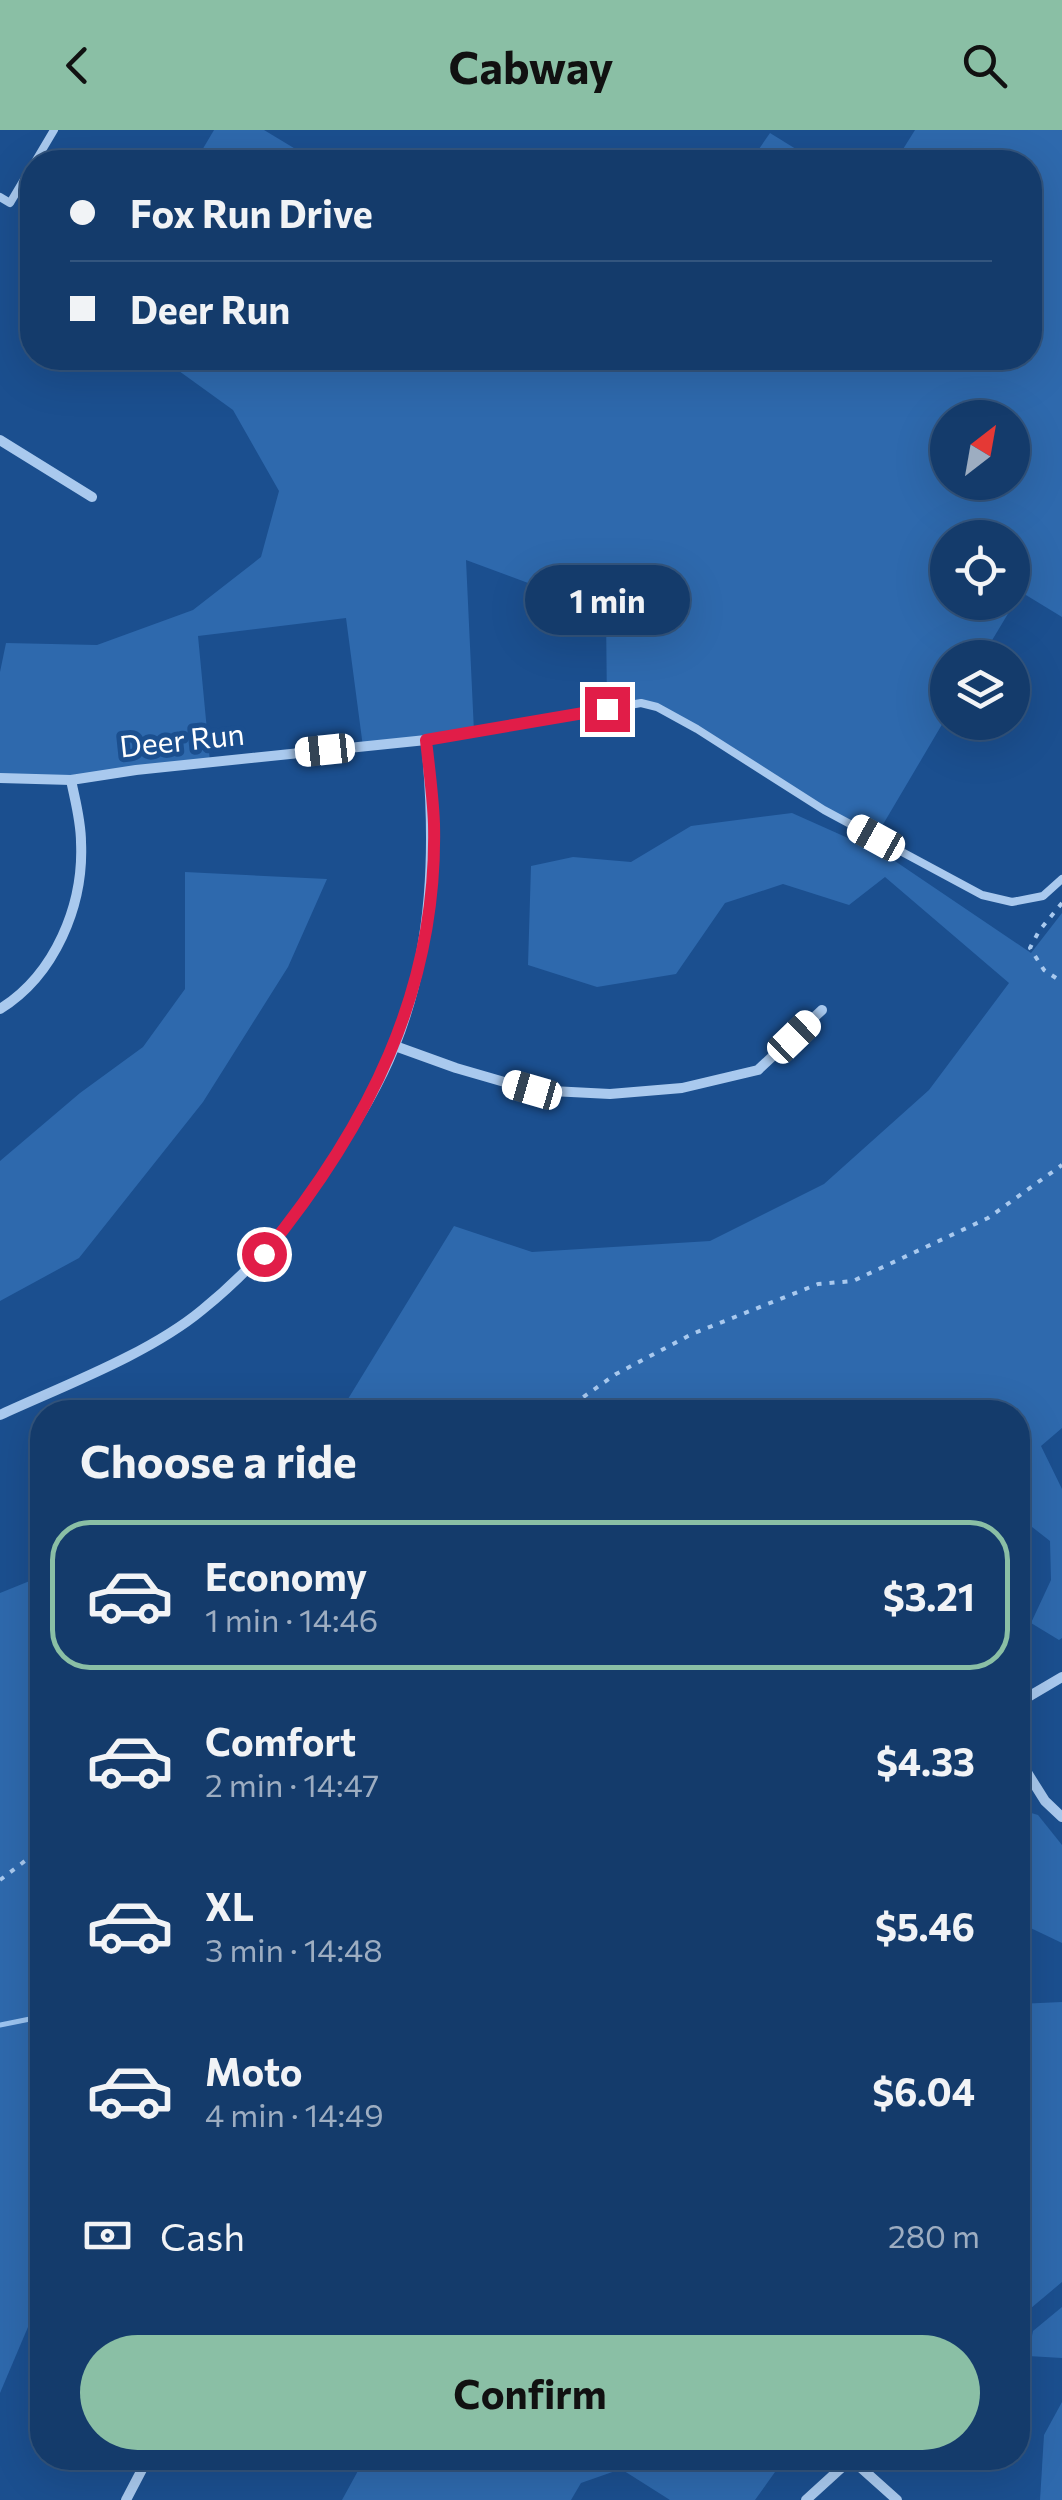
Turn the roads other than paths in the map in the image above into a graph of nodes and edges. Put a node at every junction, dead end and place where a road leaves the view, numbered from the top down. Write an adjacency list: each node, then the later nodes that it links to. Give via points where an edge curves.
1 (20, 187): 2 (lane, via 10,204)
2 (0, 198)
3 (0, 440): 4 (street)
4 (92, 496)
5 (607, 709): 6 (street, Deer Run); 9 (lane, via 641,703 657,708 824,810 982,895 1012,902 1043,896)
6 (426, 740): 8 (street, Deer Run); 12 (street, via 434,824 430,893)
7 (0, 778): 8 (street, Deer Run)
8 (72, 780): 10 (street, via 82,842 78,895 47,965)
9 (1062, 879)
10 (0, 1009)
11 (822, 1010): 12 (street, via 758,1070 682,1088 610,1094 532,1090)
12 (395, 1046): 13 (street, via 312,1195 264,1254 200,1312 120,1360)
13 (33, 1400)
14 (30, 1401): 15 (street)
15 (0, 1415)
16 (1062, 1677): 17 (street)
17 (1030, 1696)
18 (1030, 1777): 19 (street)
19 (1062, 1817)
20 (142, 2470): 23 (street)
21 (838, 2470): 24 (street)
22 (864, 2470): 25 (street)
23 (126, 2500)
24 (806, 2500)
25 (898, 2500)

